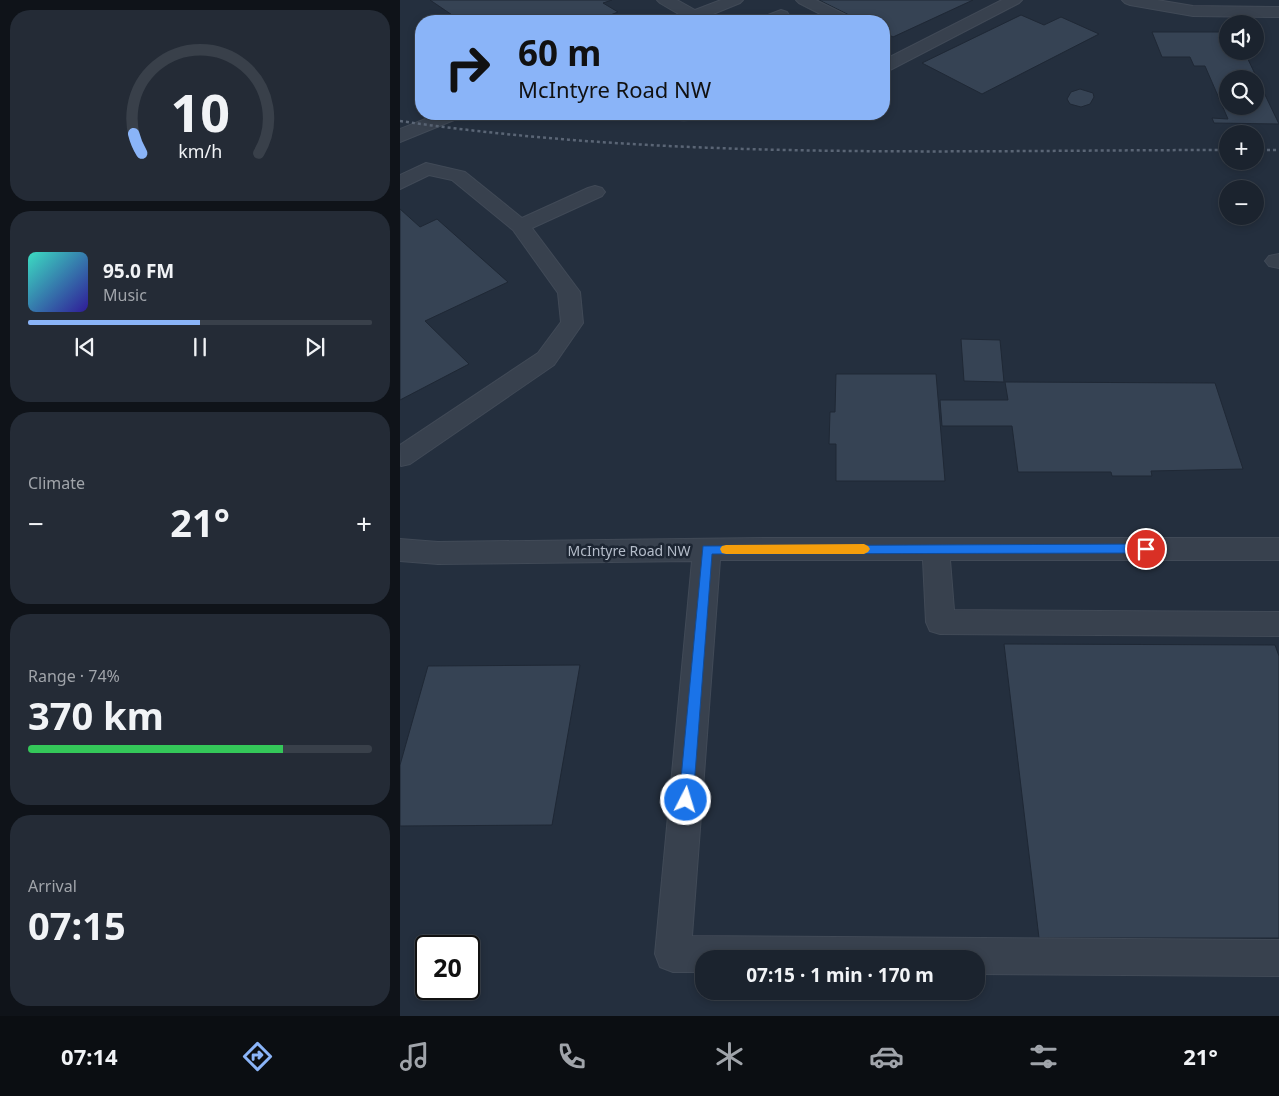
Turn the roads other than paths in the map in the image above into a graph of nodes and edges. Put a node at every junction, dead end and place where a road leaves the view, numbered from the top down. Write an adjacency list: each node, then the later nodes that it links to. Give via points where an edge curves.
1 (666, 0): 7 (street)
2 (735, 0): 8 (street)
3 (804, 0): 9 (street)
4 (1014, 0): 11 (street)
5 (1131, 0): 6 (street, via 1193,11)
6 (1279, 12)
7 (683, 15)
8 (698, 15)
9 (834, 15)
10 (892, 45): 11 (street)
11 (908, 53): 12 (street)
12 (890, 63)
13 (439, 120): 14 (street)
14 (400, 136)
15 (400, 183): 17 (lane, via 426,169 458,176)
16 (595, 192): 17 (street)
17 (520, 226): 18 (lane, via 569,292 572,323 546,359)
18 (401, 457)
19 (1279, 548): 20 (street, McIntyre Road NW)
20 (936, 549): 22 (street, McIntyre Road NW); 23 (street, via 940,622)
21 (400, 550): 22 (street, McIntyre Road NW, via 438,553)
22 (707, 550): 24 (street, via 673,954)
23 (1279, 624)
24 (1279, 958)

